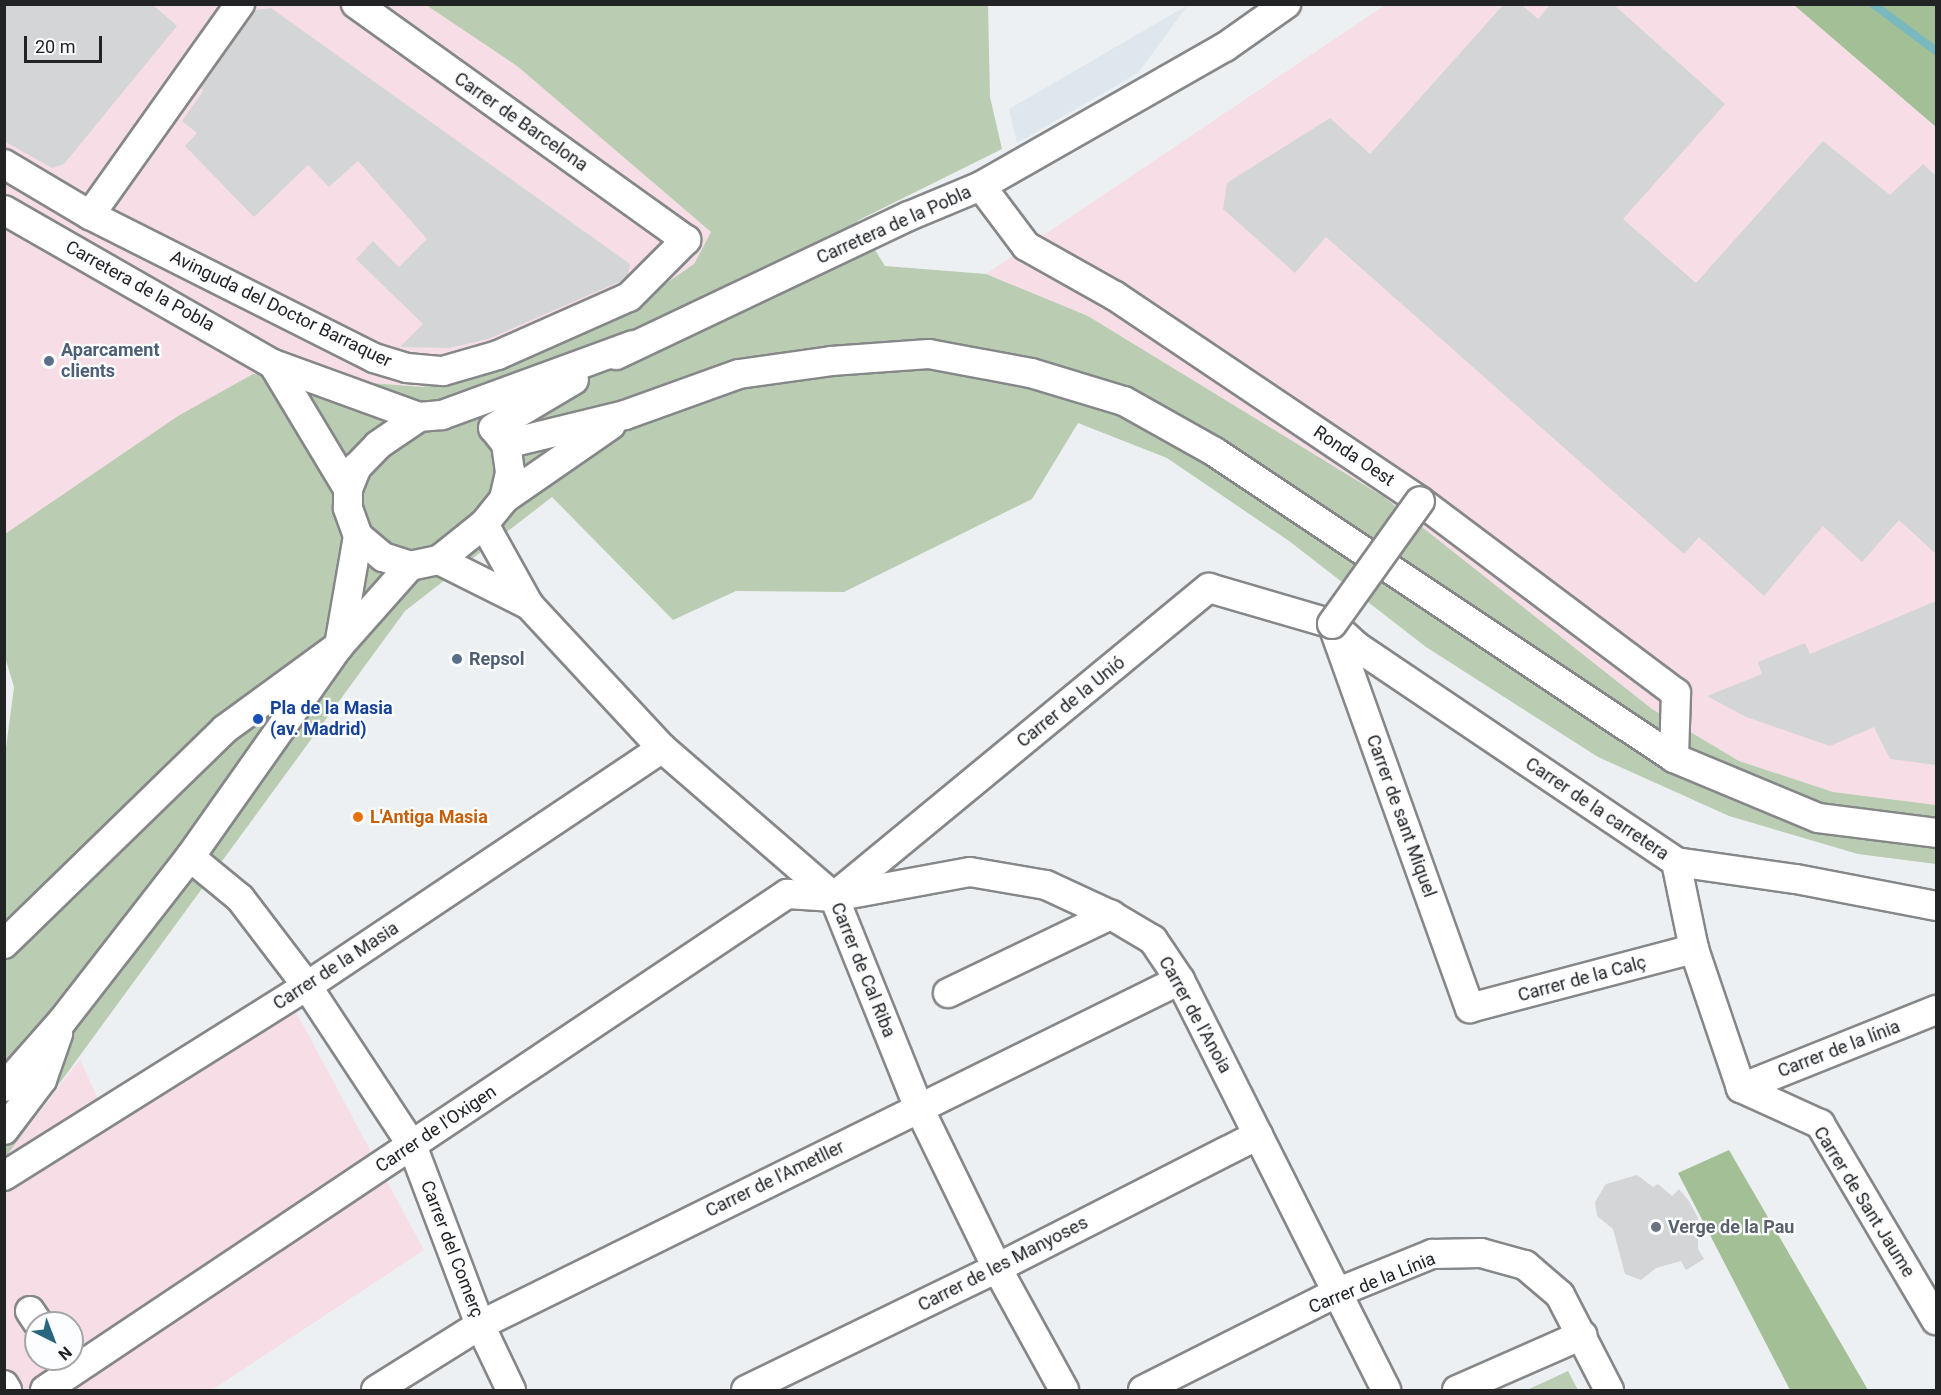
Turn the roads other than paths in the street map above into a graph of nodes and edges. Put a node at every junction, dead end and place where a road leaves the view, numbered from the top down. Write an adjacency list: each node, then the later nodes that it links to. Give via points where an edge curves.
1 (240, 4): 7 (street)
2 (356, 4): 8 (street, Carrer de Barcelona)
3 (1286, 4): 5 (street, Carretera de la Pobla, via 1225,47)
4 (4, 164): 7 (street, Avinguda del Doctor Barraquer)
5 (981, 186): 11 (street, Carretera de la Pobla); 18 (street, Ronda Oest, via 1026,246 1116,296)
6 (4, 210): 10 (street, Carretera de la Pobla)
7 (90, 215): 9 (street, Avinguda del Doctor Barraquer)
8 (686, 240): 9 (street, Avinguda del Doctor Barraquer, via 629,297 498,356 443,370 407,368 374,358)
9 (253, 297): 10 (street)
10 (227, 334): 12 (street, Carretera de la Pobla)
11 (633, 345): 14 (street); 15 (street, Carretera de la Pobla)
12 (273, 364): 14 (street, Carretera de la Pobla); 16 (street, Carretera de la Pobla)
13 (625, 415): 15 (street); 17 (street); 28 (street, via 739,374 831,361 929,354 1032,373 1124,401 1215,452)
14 (430, 416): 15 (street, via 471,418); 16 (street, via 378,445 357,467)
15 (499, 436): 17 (street, via 510,472)
16 (348, 489): 20 (street, via 348,508)
17 (504, 499): 19 (street)
18 (1420, 501): 24 (street, bridge); 28 (street, Ronda Oest, via 1676,693)
19 (484, 524): 21 (street); 23 (street, Carrer de Cal Riba)
20 (358, 536): 22 (street, via 383,556); 25 (street)
21 (439, 560): 22 (street); 23 (street, Carrer de Cal Riba)
22 (410, 566): 25 (street)
23 (529, 605): 27 (street, Carrer de Cal Riba)
24 (1332, 624): 26 (street, Carrer de la Unió); 32 (street, Carrer de la Unió, via 1209,588); 40 (street, Carrer de sant Miquel)
25 (339, 646): 30 (street); 35 (street, via 225,729)
26 (1359, 648): 31 (street, Carrer de la carretera)
27 (662, 748): 32 (street, Carrer de Cal Riba); 38 (street, Carrer de la Masia)
28 (1674, 758): 29 (street, via 1818,818)
29 (1936, 833)
30 (190, 857): 38 (street, Carrer del Comerç, via 240,898); 42 (street)
31 (1676, 862): 33 (street, Carrer de la carretera, via 1796,879); 36 (street)
32 (834, 897): 34 (street, Carrer de l'Anoia, via 970,872 1046,885); 45 (street, Carrer de Cal Riba); 48 (street, Carrer de l'Oxigen, via 787,894)
33 (1936, 906)
34 (1112, 915): 37 (street, Carrer de l'Anoia, via 1153,940); 39 (street)
35 (4, 944)
36 (1694, 949): 40 (street, Carrer de la Calç); 44 (street)
37 (1180, 980): 45 (street, Carrer de l'Ametller); 47 (street, Carrer de l'Anoia)
38 (307, 986): 48 (street, Carrer del Comerç); 49 (street, Carrer de la Masia)
39 (948, 993)
40 (1470, 1008)
41 (1934, 1019): 44 (street, Carrer de la línia)
42 (63, 1020): 43 (street); 46 (street, via 42,1080)
43 (4, 1087)
44 (1741, 1088): 52 (street, Carrer de Sant Jaume, via 1820,1124)
45 (919, 1108): 50 (street, Carrer de Cal Riba); 53 (street, Carrer de l'Ametller)
46 (4, 1130)
47 (1257, 1135): 50 (street, Carrer de les Manyoses); 51 (street, Carrer de l'Anoia)
48 (412, 1145): 53 (street, Carrer del Comerç); 55 (street, Carrer de l'Oxigen)
49 (4, 1176)
50 (998, 1268): 61 (street, Carrer de les Manyoses); 62 (street, Carrer de Cal Riba)
51 (1336, 1293): 54 (street, Carrer de la Línia, via 1432,1254 1481,1253 1525,1265 1560,1295); 63 (street, Carrer de la Línia); 64 (street, Carrer de l'Anoia)
52 (1936, 1320)
53 (480, 1324): 59 (street, Carrer de l'Ametller); 60 (street, Carrer del Comerç)
54 (1582, 1335): 65 (street); 66 (street, Carrer de la Línia)
55 (71, 1374): 58 (street, Carrer de l'Oxigen)
56 (4, 1385): 57 (street)
57 (7, 1390)
58 (45, 1390)
59 (376, 1390)
60 (511, 1390)
61 (746, 1390)
62 (1064, 1390)
63 (1143, 1390)
64 (1386, 1390)
65 (1457, 1390)
66 (1609, 1390)

